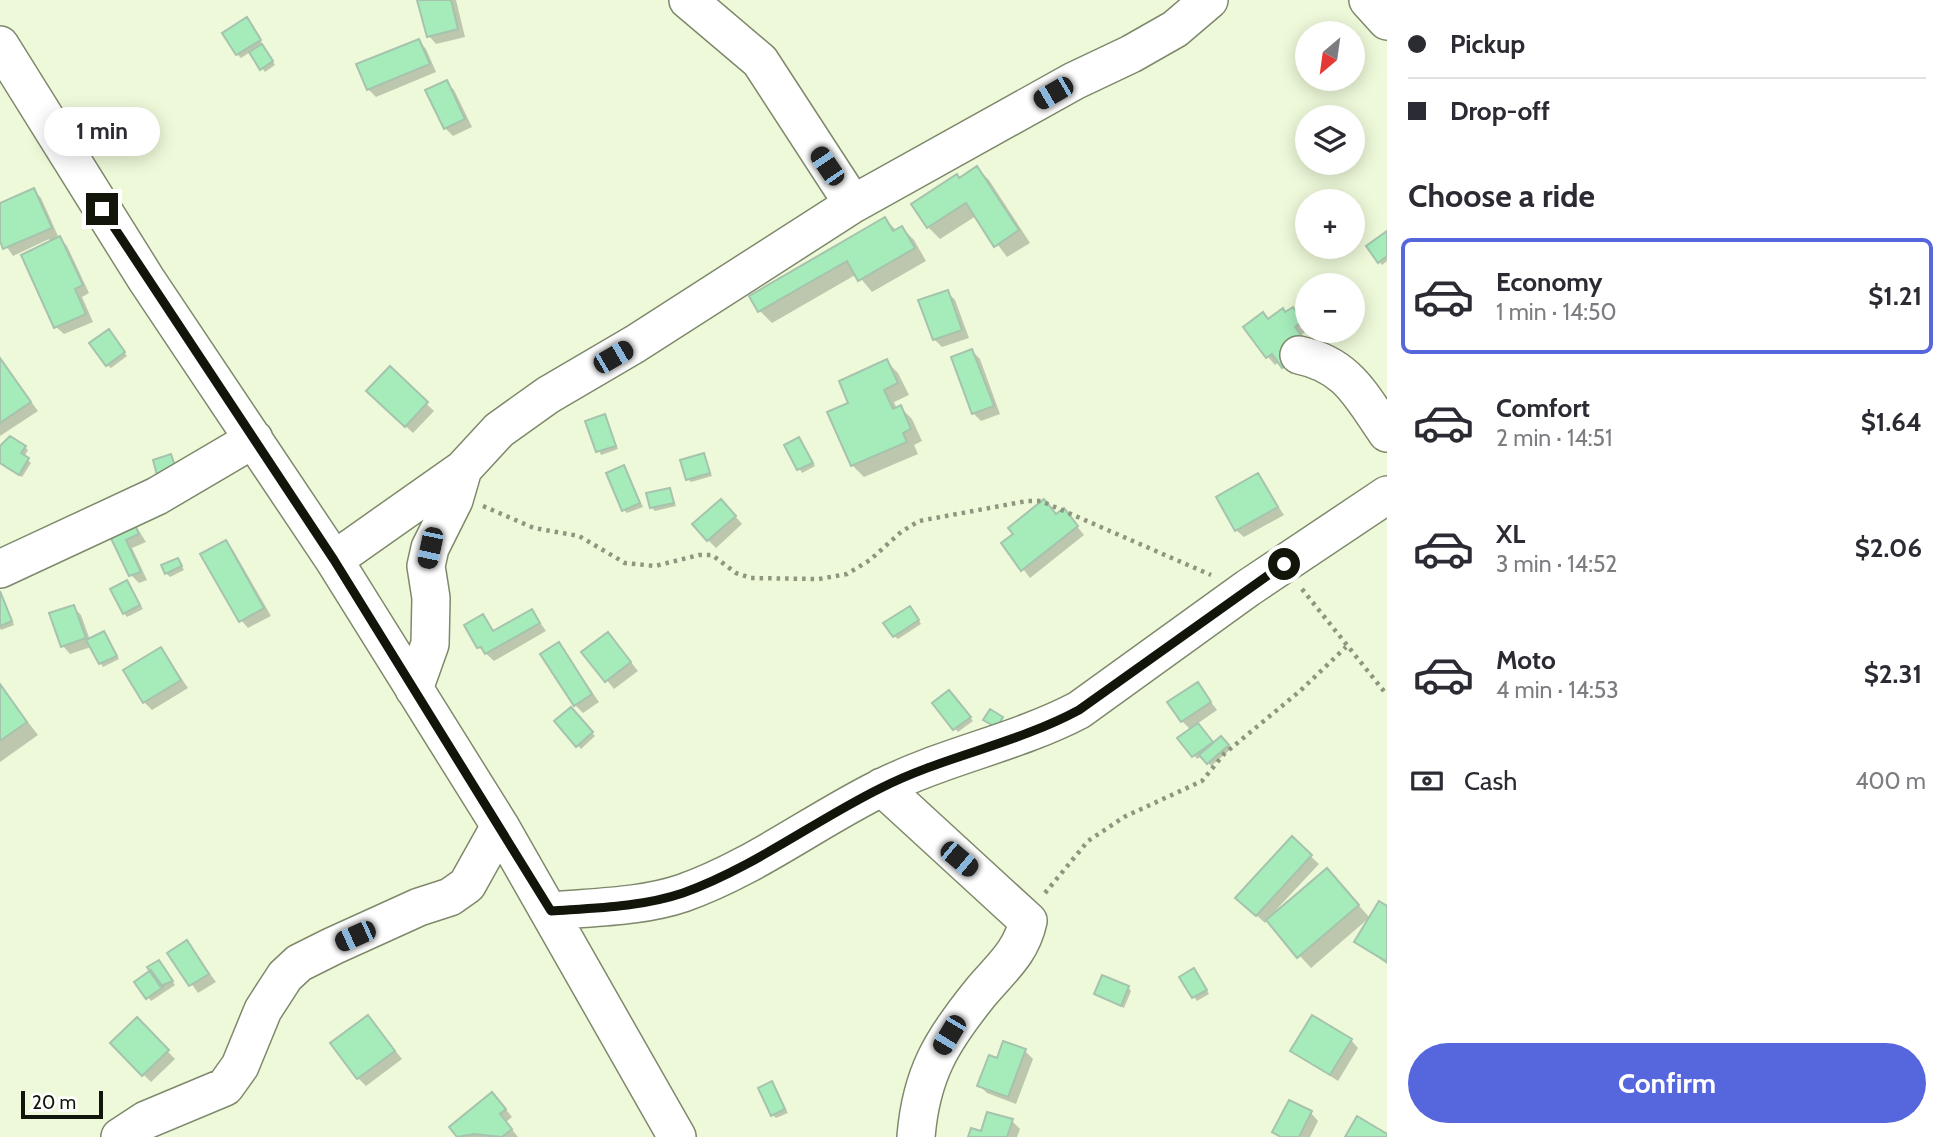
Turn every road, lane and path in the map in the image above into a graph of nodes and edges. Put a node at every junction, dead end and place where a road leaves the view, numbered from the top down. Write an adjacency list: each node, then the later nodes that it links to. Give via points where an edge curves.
1 (688, 0): 6 (street, via 761,61)
2 (1209, 0): 6 (street, via 1175,29)
3 (1368, 0): 4 (street)
4 (1387, 21)
5 (0, 45): 9 (street, via 146,279)
6 (853, 204): 10 (street, via 548,395 499,430)
7 (1300, 355): 8 (street, via 1332,365 1349,379)
8 (1387, 433)
9 (254, 439): 12 (street); 14 (street, via 157,496)
10 (459, 484): 12 (street); 15 (path, via 484,507 534,528 579,536 625,563 655,566 712,555 751,578 819,579 847,574 919,522 1041,501); 17 (street, via 426,566 432,624)
11 (1387, 495): 13 (street)
12 (334, 560): 17 (street)
13 (1284, 564): 15 (street); 16 (path)
14 (0, 569)
15 (1248, 589): 19 (street, via 1052,725)
16 (1346, 647): 18 (path); 22 (path, via 1224,754 1202,781 1124,817 1088,841)
17 (414, 689): 20 (street)
18 (1387, 695)
19 (882, 787): 21 (street, via 733,872 681,894 624,905); 22 (street)
20 (500, 826): 21 (street); 23 (street, via 467,885 299,962 262,1010 240,1066 225,1087)
21 (551, 911): 24 (street)
22 (1028, 921): 25 (street, via 1024,941 983,990 928,1072)
23 (120, 1137)
24 (677, 1137)
25 (916, 1137)

